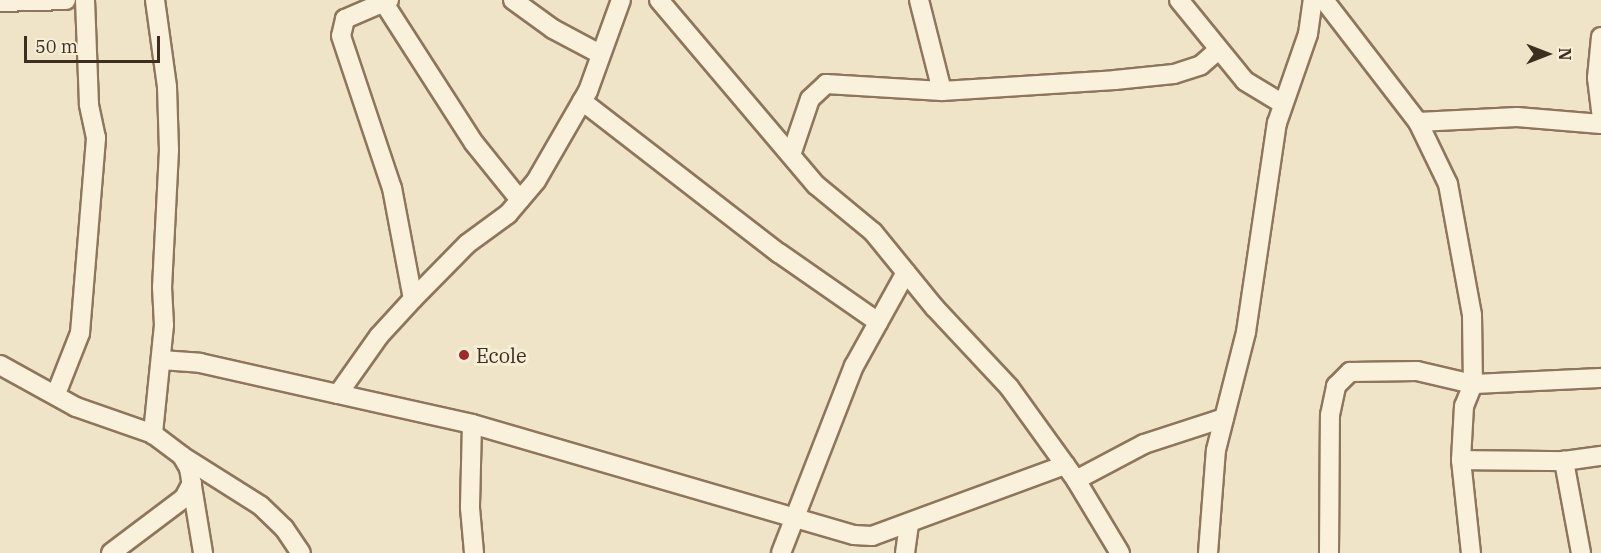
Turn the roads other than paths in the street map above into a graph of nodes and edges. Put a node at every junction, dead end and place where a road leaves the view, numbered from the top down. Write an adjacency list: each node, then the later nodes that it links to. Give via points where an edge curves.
1 (66, 0): 11 (street)
2 (85, 0): 31 (street, via 89,104 96,138 80,333)
3 (154, 0): 27 (street, via 167,87 169,150)
4 (513, 0): 15 (street, via 553,29)
5 (621, 0): 15 (street)
6 (659, 0): 22 (street)
7 (919, 0): 16 (street)
8 (1179, 0): 14 (street)
9 (1314, 0): 18 (street, via 1308,34)
10 (1324, 0): 20 (street)
11 (0, 2)
12 (386, 2): 23 (street, via 474,143); 25 (street, via 345,19 341,36 392,188)
13 (1601, 37): 19 (street, via 1597,78)
14 (1218, 50): 16 (street, via 1201,64 1174,74); 18 (street, via 1245,81)
15 (600, 54): 17 (street)
16 (942, 90): 22 (street, via 826,84 810,99)
17 (582, 101): 23 (street, via 536,181); 26 (street, via 779,253)
18 (1283, 104): 33 (street, via 1246,332)
19 (1601, 114)
20 (1418, 122): 21 (street, via 1517,117); 30 (street, via 1450,195 1472,315)
21 (1601, 124)
22 (791, 155): 24 (street, via 816,185 873,232)
23 (520, 200): 25 (street, via 508,214 467,243)
24 (906, 272): 26 (street); 40 (street, via 1010,387)
25 (413, 299): 32 (street, via 379,336)
26 (878, 322): 43 (street, via 854,366)
27 (161, 360): 32 (street, via 200,363); 35 (street)
28 (0, 365): 31 (street)
29 (1601, 378): 30 (street)
30 (1473, 384): 38 (street, via 1464,406); 54 (street, via 1417,370 1350,372 1341,377 1330,415)
31 (56, 394): 35 (street, via 76,406)
32 (339, 394): 34 (street)
33 (1224, 418): 41 (street, via 1144,444); 53 (street, via 1210,490)
34 (472, 424): 43 (street); 49 (street, via 470,508)
35 (153, 434): 36 (street)
36 (182, 456): 42 (street); 48 (street, via 261,506 284,528)
37 (1601, 456): 39 (street)
38 (1461, 460): 39 (street); 45 (street)
39 (1564, 461): 55 (street)
40 (1065, 465): 41 (street); 44 (street)
41 (1076, 480): 52 (street)
42 (192, 483): 46 (street, via 184,498); 47 (street)
43 (793, 519): 44 (street, via 872,536); 50 (street)
44 (909, 523): 51 (street)
45 (1466, 552)
46 (111, 553)
47 (203, 553)
48 (301, 553)
49 (474, 553)
50 (781, 553)
51 (905, 553)
52 (1120, 553)
53 (1208, 553)
54 (1329, 553)
55 (1581, 553)

